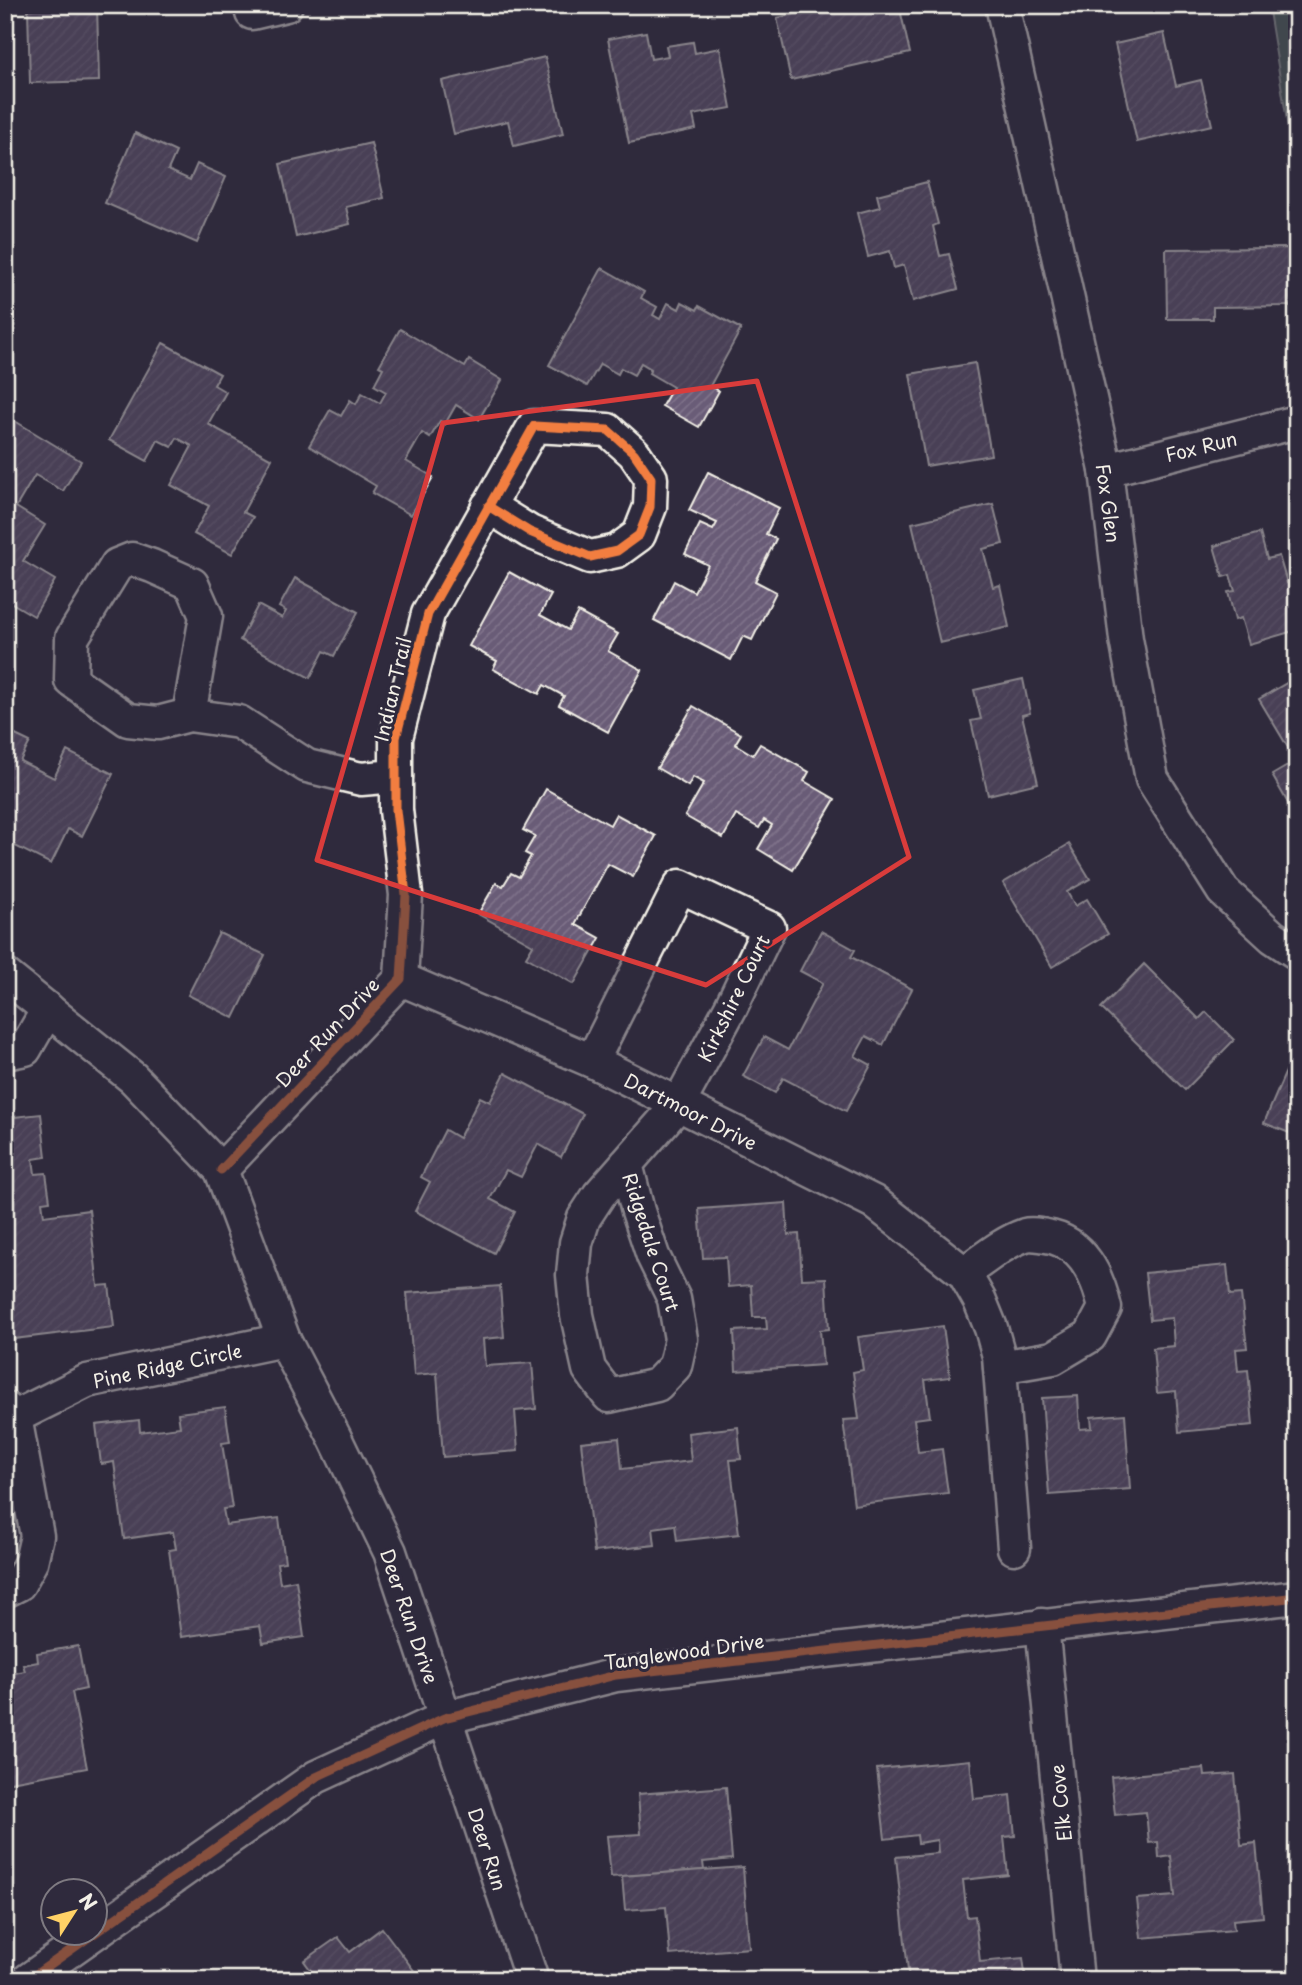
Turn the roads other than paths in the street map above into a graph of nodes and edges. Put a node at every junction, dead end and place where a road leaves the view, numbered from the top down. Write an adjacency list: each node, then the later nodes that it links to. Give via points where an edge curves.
1 (286, 5): 3 (street)
2 (1002, 5): 5 (street, Fox Glen)
3 (252, 13)
4 (1297, 422): 5 (street, Fox Run)
5 (1106, 470): 10 (street, Fox Glen, via 1126,639 1152,779 1223,891)
6 (488, 506): 6 (street, Indian Trail, via 534,426 607,430 634,453 651,478 650,507 639,535 617,551 590,556 530,531); 8 (street, Indian Trail, via 428,614 396,738)
7 (189, 715): 7 (street, via 158,723 128,720 71,680 72,638 117,565 132,559 192,584 206,616); 8 (street, via 239,722 307,766 361,779)
8 (396, 776): 9 (street, Indian Trail)
9 (407, 895): 12 (street, Deer Run Drive)
10 (1297, 953)
11 (5, 975): 13 (street, Deer Run Drive)
12 (401, 979): 15 (street, Dartmoor Drive); 18 (street, Deer Run Drive)
13 (48, 1009): 14 (street, via 25,1049); 18 (street, Deer Run Drive, via 133,1078)
14 (5, 1053)
15 (592, 1061): 16 (street, Dartmoor Drive); 16 (street, Kirkshire Court, via 680,886 769,929)
16 (678, 1105): 17 (street, Ridgedale Court); 19 (street, Dartmoor Drive, via 874,1202)
17 (626, 1164): 17 (street, Ridgedale Court, via 584,1218 573,1275 589,1369 609,1396 657,1385 675,1366 681,1339 674,1299 653,1256)
18 (221, 1170): 20 (street, Deer Run Drive)
19 (964, 1273): 21 (street, Dartmoor Drive, via 991,1328); 21 (street, via 1008,1242 1028,1234 1056,1238 1080,1253 1099,1283 1105,1308 1090,1336 1053,1357)
20 (284, 1340): 22 (street, Pine Ridge Circle, via 87,1381); 27 (street, Deer Run Drive, via 390,1552)
21 (1000, 1367): 23 (street, Dartmoor Drive)
22 (10, 1413): 24 (street, Pine Ridge Circle, via 37,1536 31,1562 19,1584)
23 (1014, 1548)
24 (5, 1591)
25 (1297, 1597): 26 (street, Tanglewood Drive)
26 (1042, 1625): 27 (street, Tanglewood Drive, via 616,1675); 30 (street, Elk Cove)
27 (444, 1718): 28 (street, Tanglewood Drive, via 316,1777); 29 (street, Deer Run)
28 (27, 1980)
29 (531, 1980)
30 (1077, 1980)

